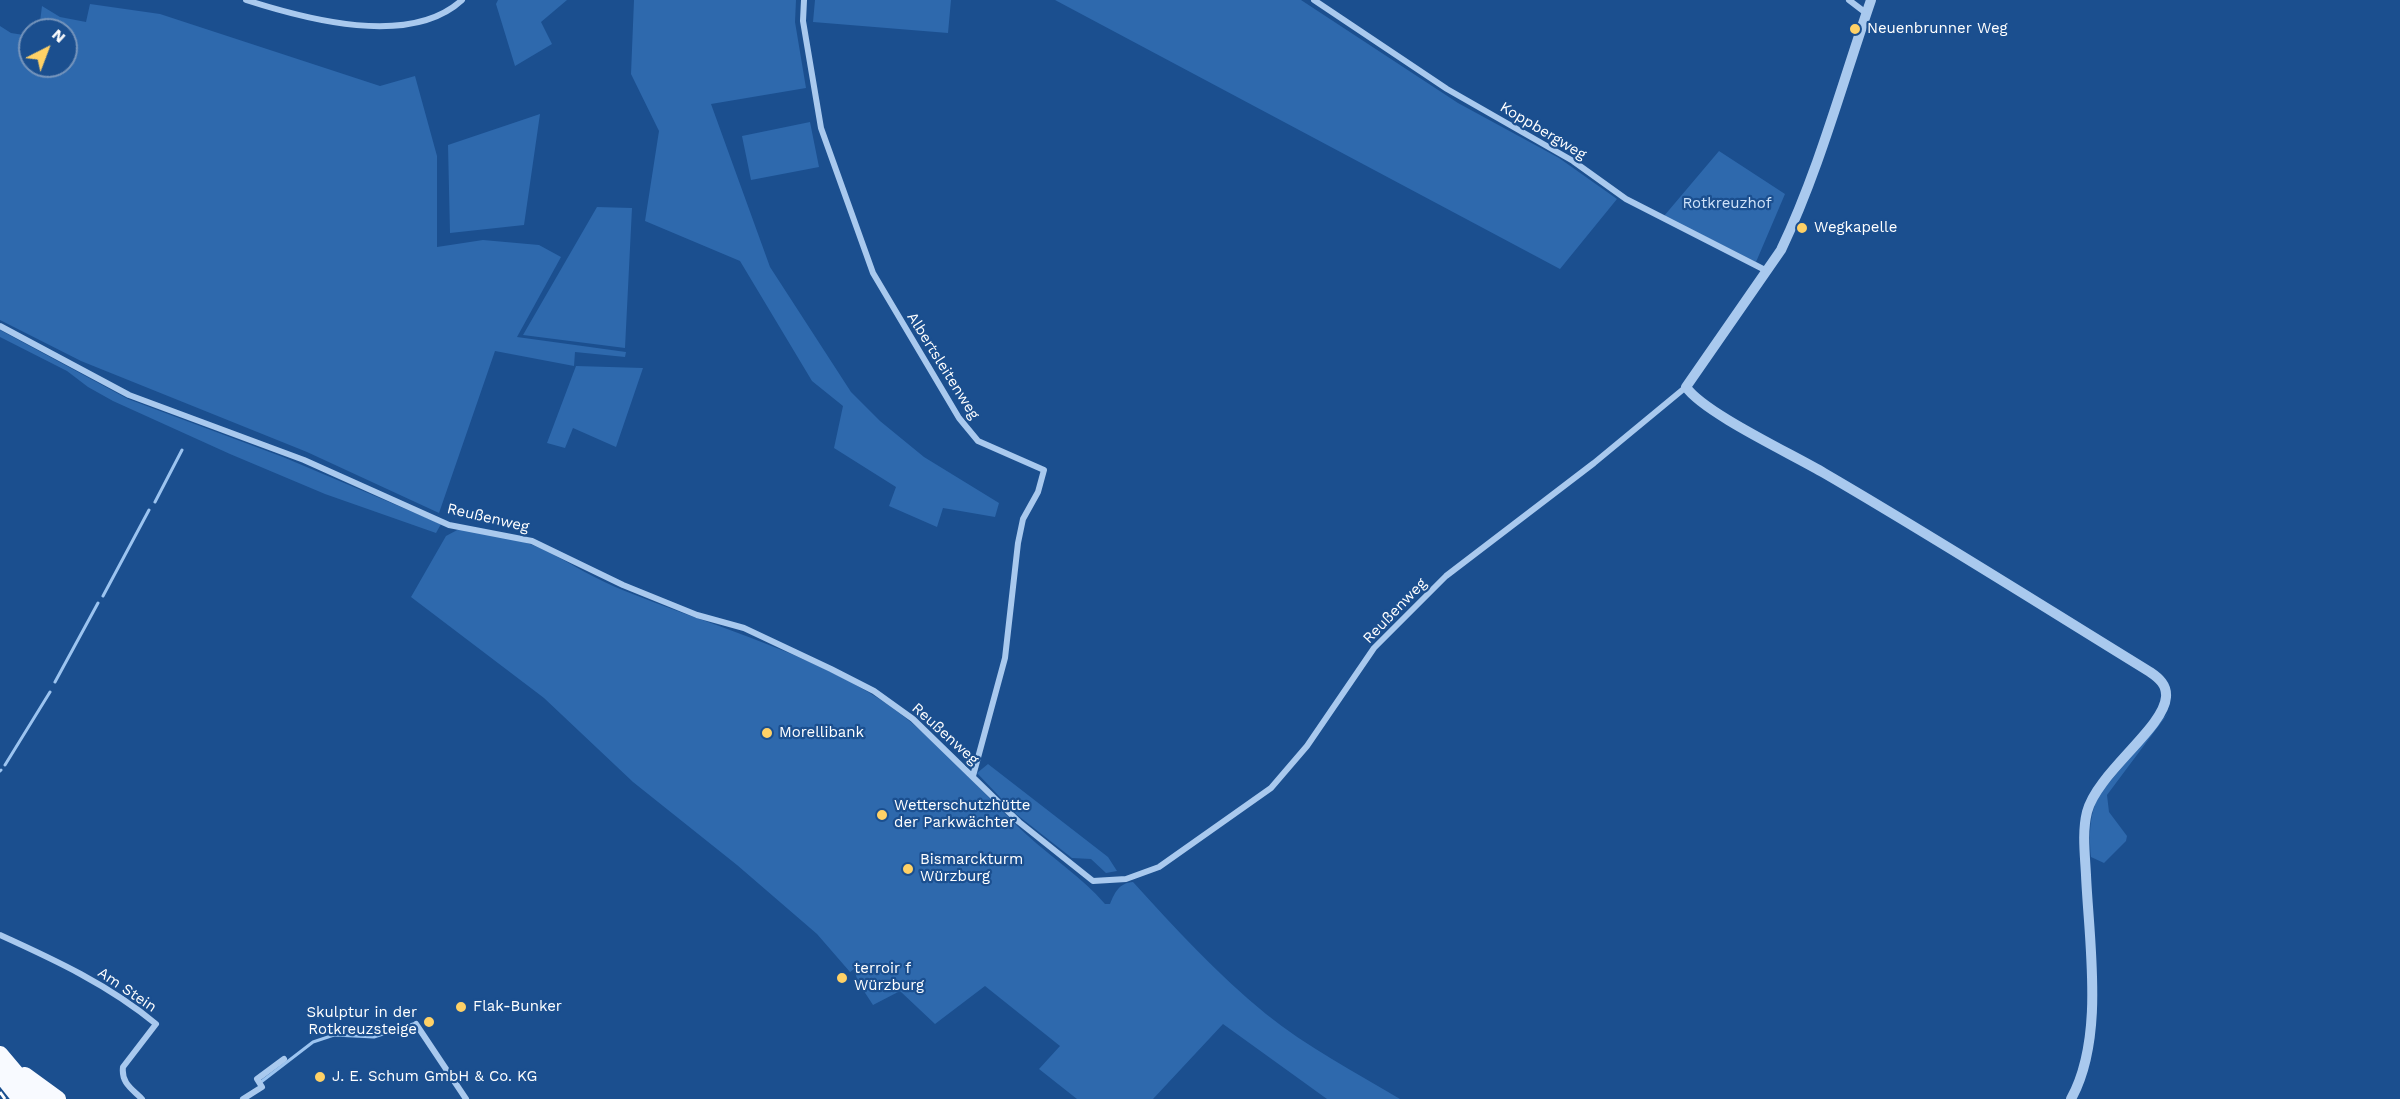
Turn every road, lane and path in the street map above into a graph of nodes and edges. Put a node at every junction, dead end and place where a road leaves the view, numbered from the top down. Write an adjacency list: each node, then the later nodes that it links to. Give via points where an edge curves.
1 (246, 0): 2 (street, via 316,21 411,24 451,10)
2 (462, 0)
3 (804, 0): 11 (street, Albertsleitenweg, via 803,21 821,128 873,273 959,418 978,441 1044,470 1038,492 1023,519 1005,658)
4 (1314, 0): 8 (street, Koppbergweg, via 1447,89 1573,161 1626,199)
5 (1849, 0): 7 (street)
6 (1870, 0): 7 (street)
7 (1866, 13): 8 (street, via 1802,202)
8 (1767, 270): 10 (street)
9 (0, 326): 11 (street, Reußenweg, via 129,395 304,460 449,525 532,541 623,585 794,650 874,692 913,719)
10 (1686, 387): 11 (street, Reußenweg, via 1446,576 1374,648 1307,746 1271,788 1158,867 1126,879 1093,881 1019,822); 23 (street, via 1718,412 2150,672 2163,684 2167,695 2160,712 2098,789 2086,815 2092,1011 2090,1048)
11 (973, 776)
12 (0, 935): 20 (street, Am Stein, via 70,966 156,1024 123,1067 125,1083)
13 (416, 1024): 22 (street)
14 (0, 1054): 16 (highway)
15 (284, 1059): 21 (street, via 257,1079 262,1087)
16 (6, 1071): 17 (highway); 18 (highway); 19 (highway, via 40,1085)
17 (20, 1099)
18 (38, 1099)
19 (58, 1099)
20 (142, 1099)
21 (243, 1099)
22 (466, 1099)
23 (2071, 1099)

